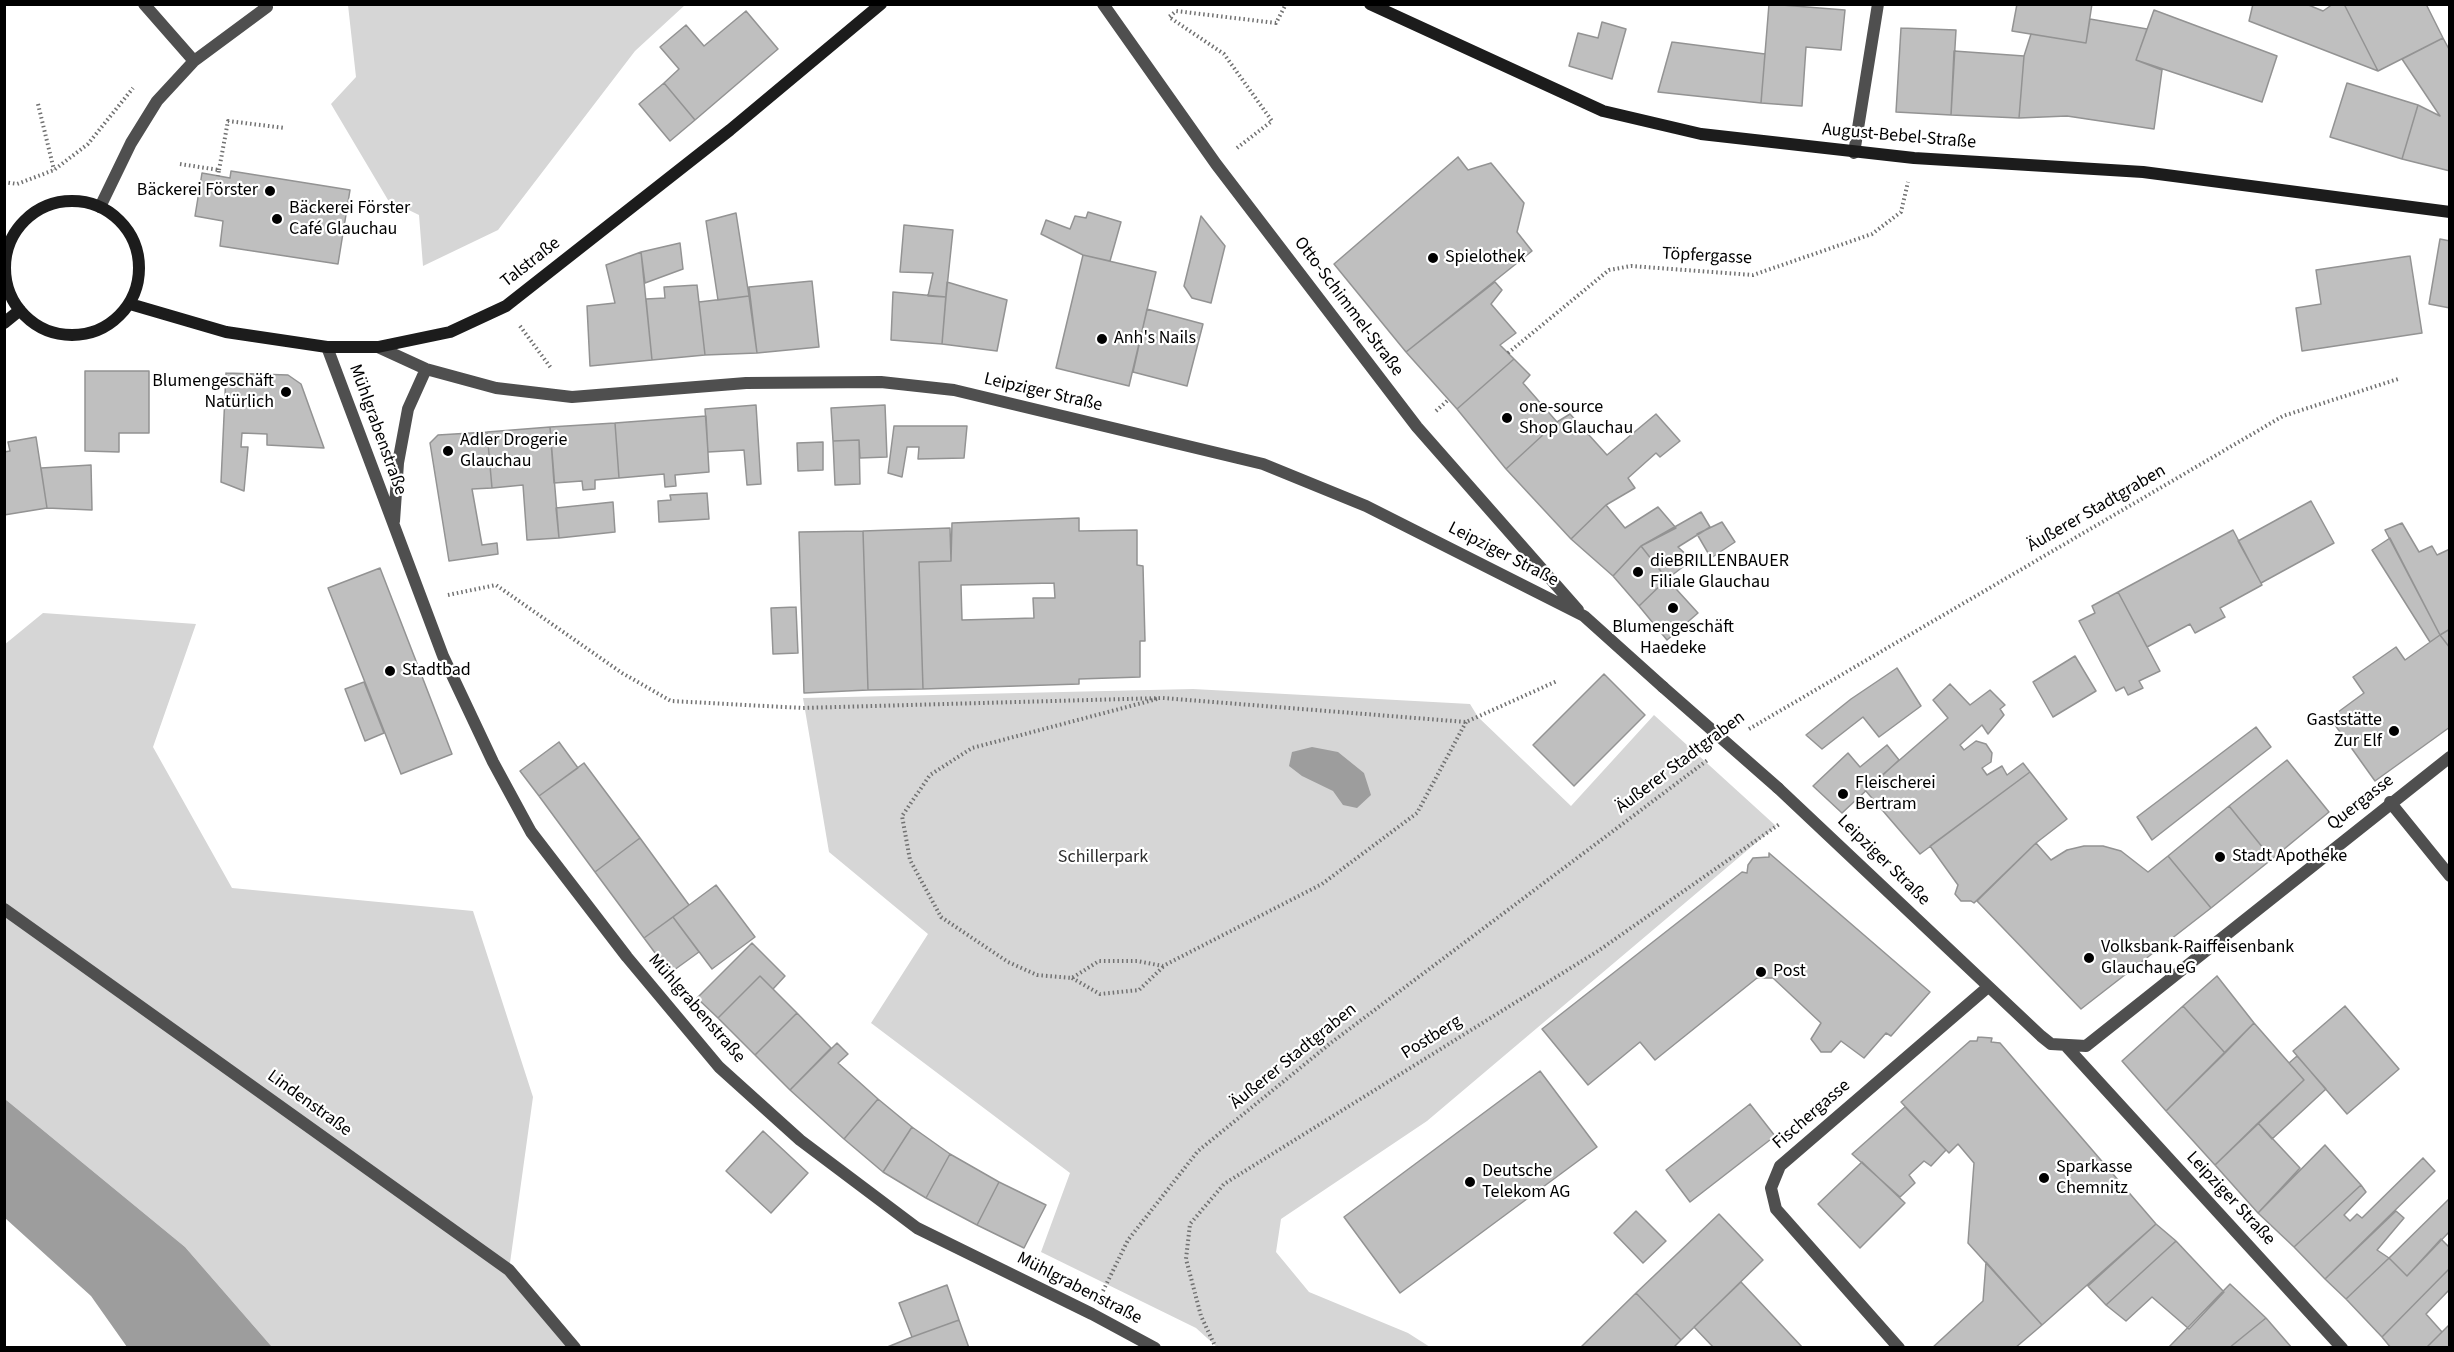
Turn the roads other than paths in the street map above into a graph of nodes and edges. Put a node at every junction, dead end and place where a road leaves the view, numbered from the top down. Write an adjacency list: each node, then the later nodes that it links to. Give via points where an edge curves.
1 (144, 4): 7 (street)
2 (881, 4): 16 (street, Talstraße, via 730,130 506,306 450,332)
3 (1103, 4): 19 (street, Otto-Schimmel-Straße, via 1216,164 1417,427)
4 (1370, 4): 8 (street, August-Bebel-Straße, via 1603,111 1701,134)
5 (1878, 4): 8 (street)
6 (267, 7): 7 (street)
7 (194, 62): 9 (street, via 152,109)
8 (1854, 153): 10 (street, August-Bebel-Straße, via 2143,172)
9 (100, 207): 11 (street, via 81,201 61,202 41,208); 12 (street, via 119,220 132,238 139,260 138,282)
10 (2450, 212)
11 (9, 234): 13 (street, via 5,274)
12 (130, 304): 13 (street, via 116,319 77,336 55,334 35,325); 15 (street, Talstraße, via 226,332)
13 (20, 310): 14 (street)
14 (4, 323)
15 (327, 347): 16 (street, Talstraße); 18 (street, Mühlgrabenstraße)
16 (378, 347): 17 (street, Leipziger Straße)
17 (426, 369): 18 (street, Mühlgrabenstraße, via 408,409 398,463); 19 (street, Leipziger Straße, via 496,388 572,398 746,382 881,382 954,390 1263,464 1366,506)
18 (394, 525): 27 (street, Mühlgrabenstraße, via 443,656 531,832 627,957 719,1066 800,1140 917,1228)
19 (1584, 616): 24 (street, Leipziger Straße, bridge, via 1801,808)
20 (2450, 757): 21 (street, Quergasse)
21 (2390, 802): 22 (street); 25 (street, Quergasse, via 2086,1046)
22 (2450, 876)
23 (4, 909): 26 (street, Lindenstraße, via 509,1270)
24 (1988, 987): 25 (street, Leipziger Straße, via 2051,1044); 28 (street, Fischergasse, via 1780,1167 1771,1188 1776,1209)
25 (2066, 1046): 29 (street, Leipziger Straße)
26 (575, 1347)
27 (1155, 1347)
28 (1899, 1347)
29 (2342, 1347)

